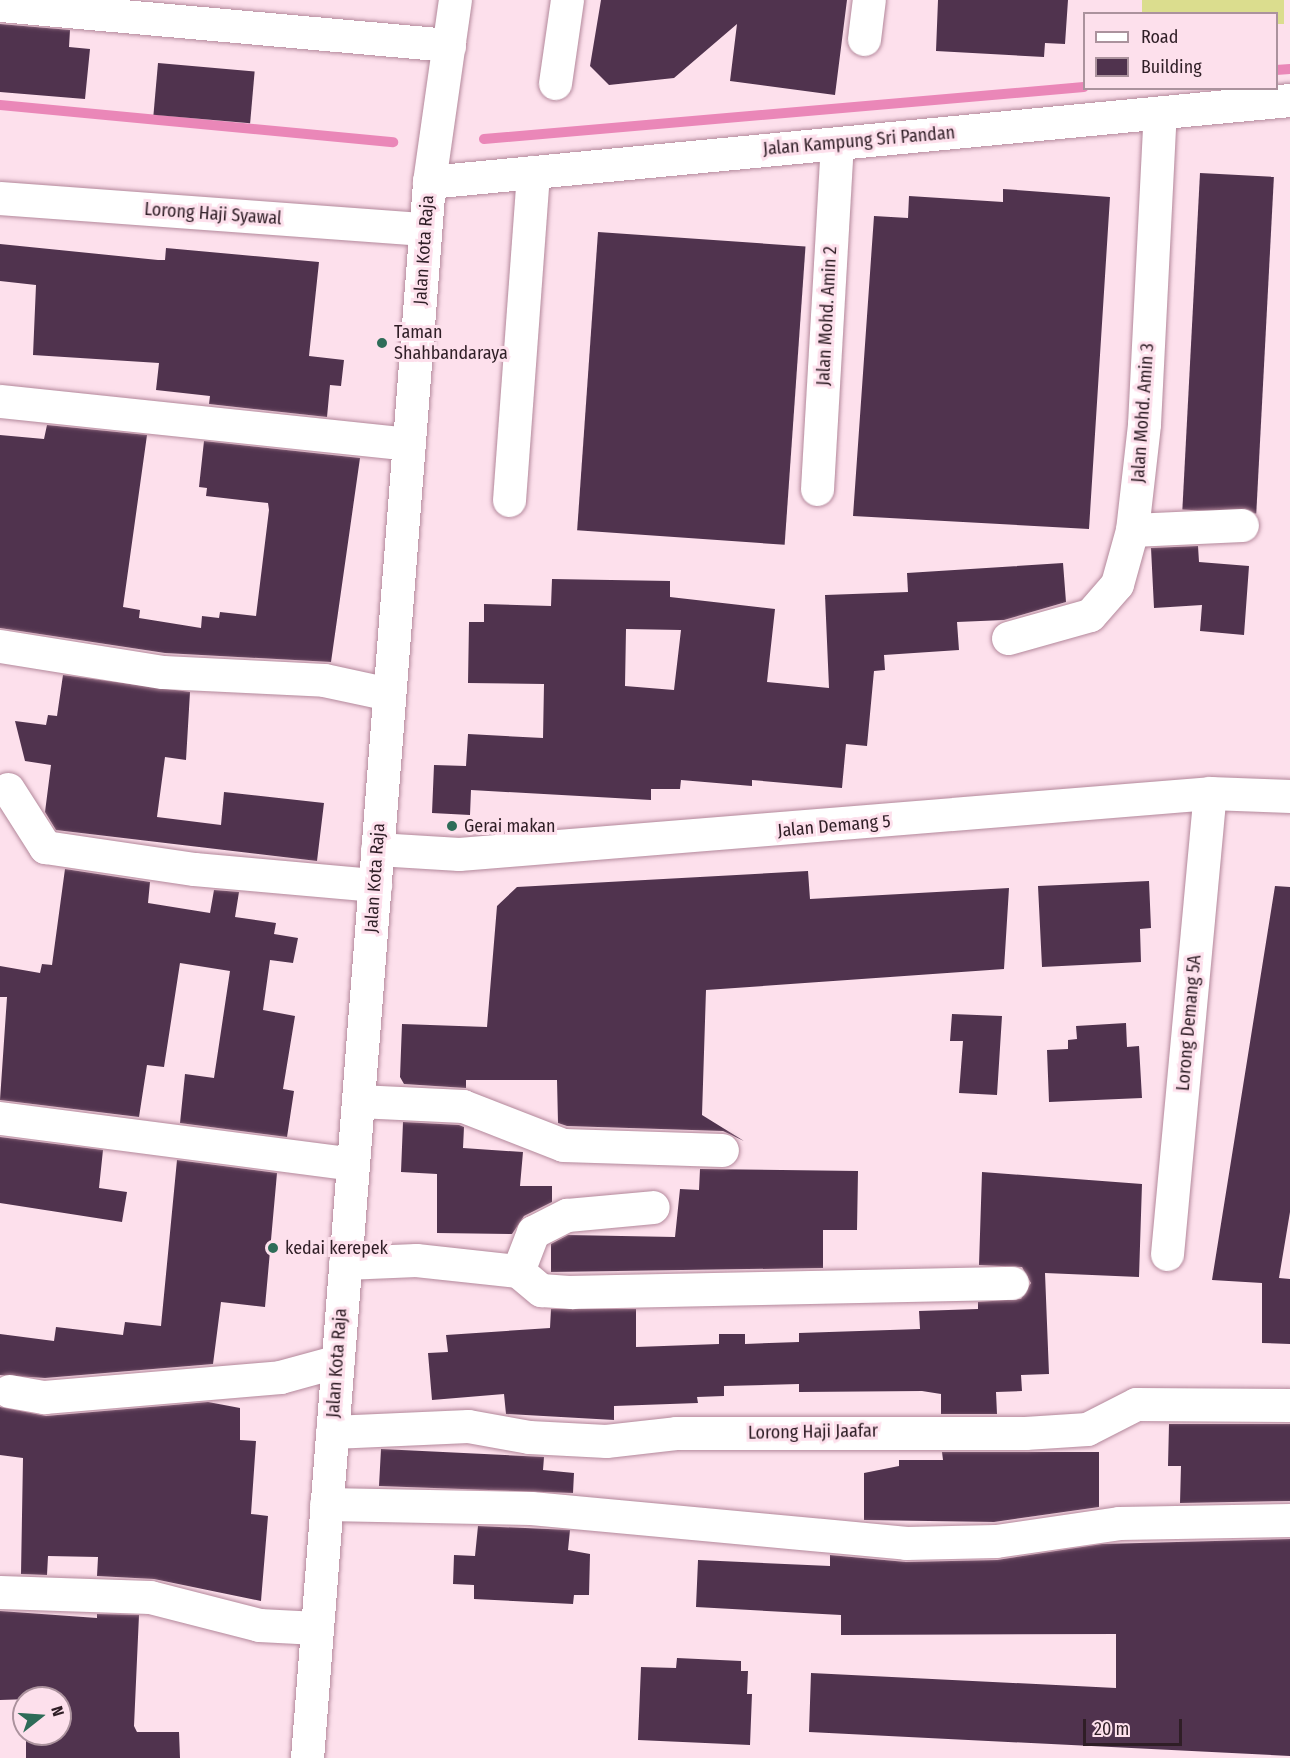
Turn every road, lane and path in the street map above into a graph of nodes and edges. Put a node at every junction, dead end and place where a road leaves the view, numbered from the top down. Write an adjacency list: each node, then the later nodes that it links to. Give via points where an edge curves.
1 (455, 0): 6 (street, Jalan Kota Raja)
2 (567, 0): 7 (street)
3 (869, 0): 5 (street)
4 (0, 5): 6 (street)
5 (864, 39)
6 (448, 45): 12 (street, Jalan Kota Raja)
7 (555, 83)
8 (1290, 100): 9 (street, Jalan Kampung Sri Pandan)
9 (1160, 113): 10 (street, Jalan Kampung Sri Pandan); 20 (street, Jalan Mohd. Amin 3, via 1144,424)
10 (837, 144): 11 (street, Jalan Kampung Sri Pandan); 17 (street, Jalan Mohd. Amin 2)
11 (533, 172): 12 (street, Jalan Kampung Sri Pandan); 18 (street)
12 (429, 182): 14 (street, Jalan Kota Raja)
13 (0, 198): 14 (street, Lorong Haji Syawal)
14 (425, 229): 16 (street, Jalan Kota Raja)
15 (0, 401): 16 (street)
16 (409, 444): 23 (street, Jalan Kota Raja)
17 (817, 489)
18 (509, 500)
19 (1242, 525): 20 (street)
20 (1132, 531): 21 (street, Jalan Mohd. Amin 3, via 1117,584 1090,615)
21 (1008, 638)
22 (0, 646): 23 (street, via 163,672 324,680)
23 (390, 694): 27 (street, Jalan Kota Raja)
24 (8, 789): 28 (street, via 45,848 194,869)
25 (1210, 793): 26 (street, Jalan Demang 5); 27 (street, Jalan Demang 5, via 459,854); 34 (street, Lorong Demang 5A)
26 (1290, 796)
27 (377, 849): 28 (street, Jalan Kota Raja)
28 (375, 885): 29 (street, Jalan Kota Raja)
29 (358, 1101): 31 (street, via 463,1106 563,1145); 32 (street, Jalan Kota Raja)
30 (0, 1118): 32 (street)
31 (722, 1150)
32 (353, 1164): 35 (street, Jalan Kota Raja)
33 (653, 1207): 36 (street, via 567,1215 533,1232)
34 (1167, 1254)
35 (345, 1263): 36 (street, via 416,1260); 38 (street, Jalan Kota Raja)
36 (518, 1271): 37 (street, via 541,1290 572,1292)
37 (1012, 1283)
38 (338, 1361): 39 (street, via 280,1377 44,1397); 41 (street, Jalan Kota Raja)
39 (9, 1391)
40 (1290, 1405): 41 (street, Lorong Haji Jaafar, via 1136,1404 1087,1429 1024,1433 676,1433 606,1441 529,1437 468,1426)
41 (332, 1432): 42 (street, Jalan Kota Raja)
42 (326, 1504): 43 (street, via 531,1508 906,1543 996,1541 1119,1523); 45 (street, Jalan Kota Raja)
43 (1290, 1520)
44 (0, 1592): 45 (street, via 150,1597 259,1625)
45 (317, 1628): 46 (street, Jalan Kota Raja)
46 (306, 1758)

